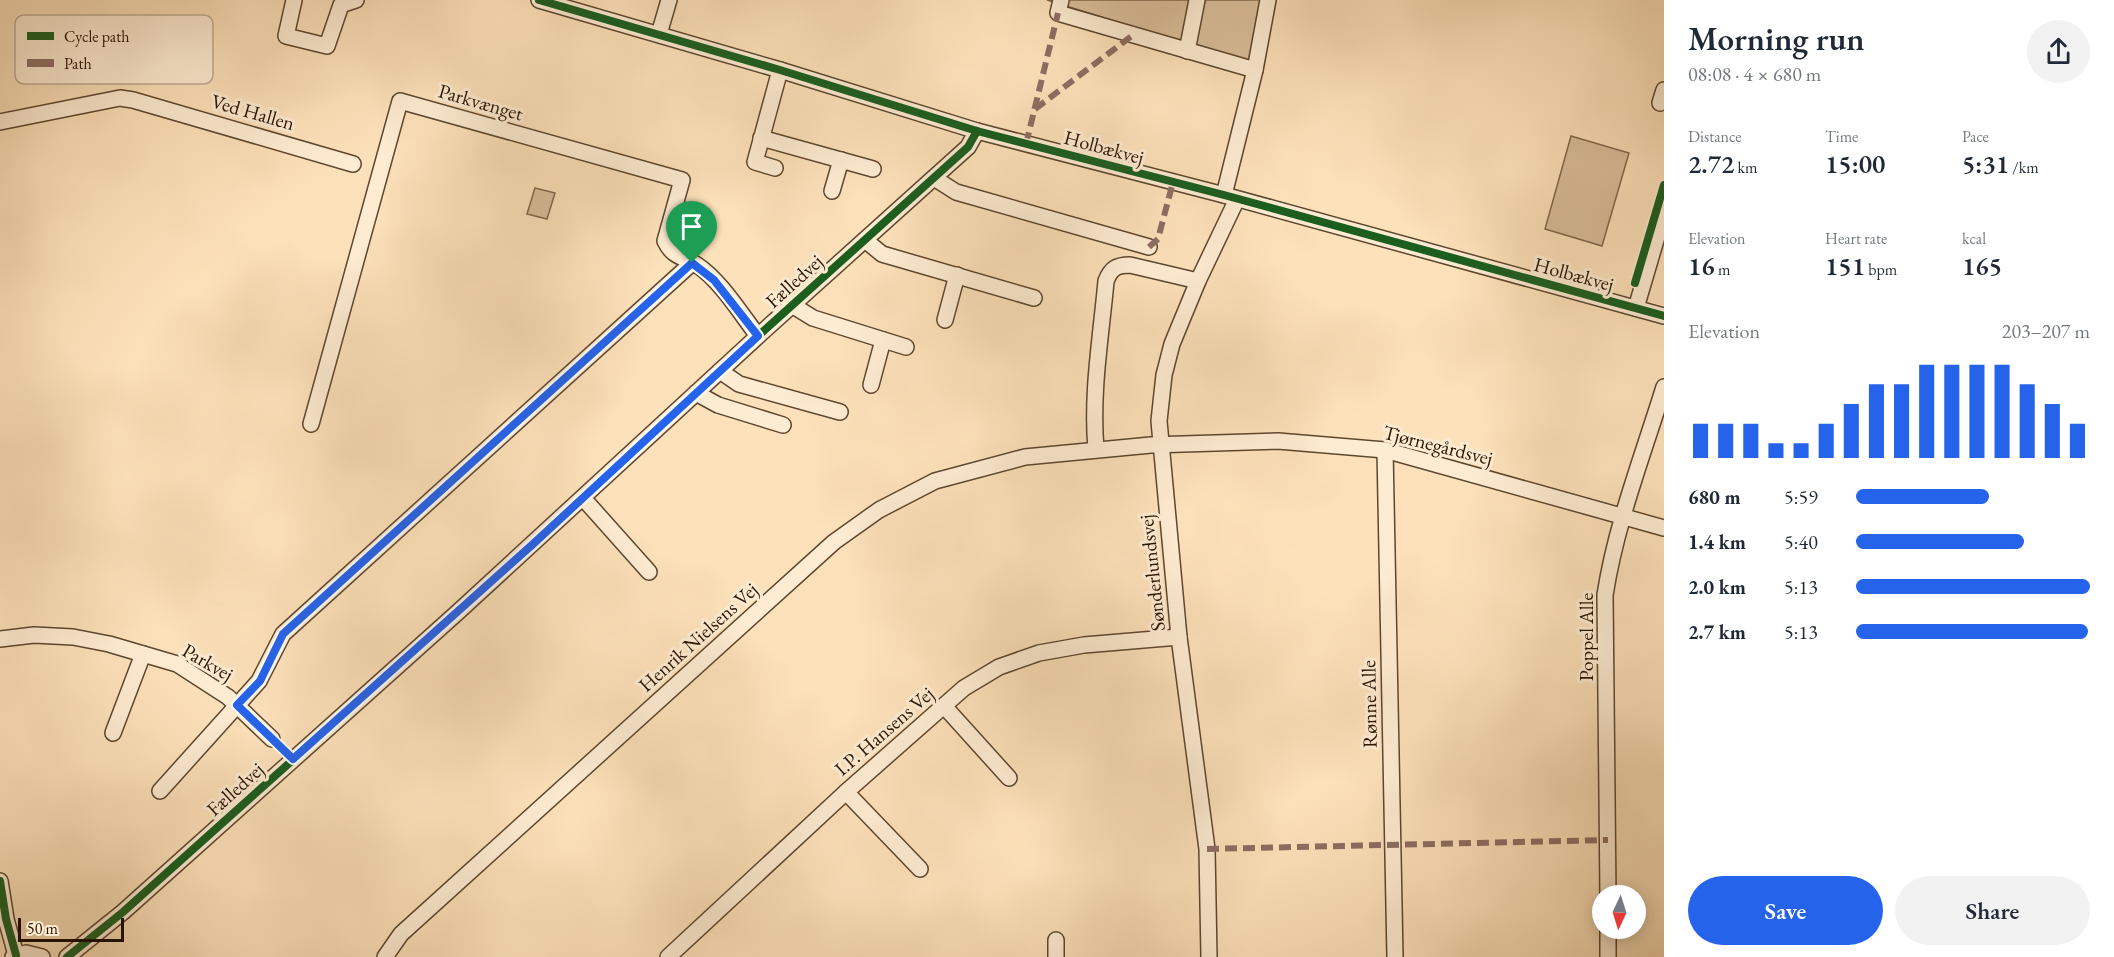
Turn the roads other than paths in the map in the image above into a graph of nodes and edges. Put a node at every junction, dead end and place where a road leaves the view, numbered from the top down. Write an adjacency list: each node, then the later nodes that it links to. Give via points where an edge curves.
1 (294, 0): 2 (street, via 286,36 327,46 341,5)
2 (356, 0)
3 (539, 0): 8 (street, Holbækvej)
4 (669, 0): 8 (street)
5 (1061, 0): 9 (street, via 1058,13)
6 (1197, 0): 9 (street)
7 (1268, 0): 11 (street, Sønderlundsvej)
8 (659, 34): 10 (street, Holbækvej)
9 (1187, 51): 11 (street)
10 (780, 69): 13 (street, Holbækvej); 14 (street)
11 (1255, 70): 21 (street, Sønderlundsvej)
12 (0, 122): 16 (street, Ved Hallen, via 120,98)
13 (977, 131): 19 (street, Fælledvej, via 968,147); 21 (street, Holbækvej)
14 (761, 138): 15 (street); 17 (street, via 754,162)
15 (841, 160): 18 (street); 20 (street)
16 (353, 164)
17 (775, 168)
18 (873, 169)
19 (934, 178): 23 (street, Fælledvej); 24 (street, via 956,192)
20 (832, 191)
21 (1230, 197): 27 (street, Sønderlundsvej); 30 (street, Holbækvej)
22 (1664, 213): 30 (street)
23 (864, 240): 26 (street, via 882,254); 29 (street, Fælledvej)
24 (1149, 247)
25 (692, 263): 33 (street, Parkvænget, via 714,280); 41 (street, Parkvænget, via 671,252 665,241 682,180 400,101); 53 (street, via 283,634 260,681)
26 (957, 275): 28 (street); 32 (street)
27 (1198, 281): 43 (street, Sønderlundsvej, via 1172,344 1164,375); 44 (street, via 1130,265 1119,265 1110,271 1096,380)
28 (1034, 298)
29 (792, 305): 33 (street, Fælledvej); 34 (street, Fælledvej, via 813,318)
30 (1636, 308): 31 (street, Holbækvej)
31 (1664, 316)
32 (945, 320)
33 (758, 336): 36 (street, Fælledvej)
34 (884, 340): 35 (street, Fælledvej); 37 (street)
35 (906, 347)
36 (720, 371): 39 (street, Fælledvej); 40 (street, via 739,384)
37 (871, 385)
38 (1664, 387): 47 (street, Poppel Alle)
39 (696, 393): 42 (street, via 718,405); 46 (street, Fælledvej)
40 (840, 412)
41 (311, 424)
42 (783, 425)
43 (1160, 445): 44 (street, Henrik Nielsens Vej); 45 (street, Tjørnegårdsvej, via 1278,441); 50 (street, Sønderlundsvej)
44 (1096, 449): 68 (street, Henrik Nielsens Vej, via 1024,457 935,481 879,510 834,542 401,934)
45 (1385, 450): 47 (street, Tjørnegårdsvej); 72 (street, Rønne Alle)
46 (583, 498): 49 (street); 67 (street, Fælledvej, via 123,912)
47 (1623, 517): 48 (street, Tjørnegårdsvej); 62 (street, Poppel Alle, via 1605,594)
48 (1664, 528)
49 (649, 572)
50 (1179, 637): 54 (street, I.P. Hansens Vej, via 1040,653 999,667 964,688); 71 (street, Sønderlundsvej, via 1207,849)
51 (0, 639): 52 (street, Parkvej, via 34,635 71,637)
52 (143, 654): 53 (street, Parkvej, via 177,664); 55 (street)
53 (237, 705): 56 (street, Parkvej); 58 (street)
54 (944, 706): 57 (street); 59 (street, I.P. Hansens Vej)
55 (113, 733)
56 (272, 739)
57 (1009, 778)
58 (160, 791)
59 (846, 792): 60 (street); 69 (street, I.P. Hansens Vej)
60 (920, 869)
61 (0, 881): 65 (street)
62 (1608, 885)
63 (1608, 939): 73 (street)
64 (1056, 940): 70 (street)
65 (15, 956): 66 (street)
66 (42, 957)
67 (67, 957)
68 (385, 957)
69 (668, 957)
70 (1056, 957)
71 (1209, 957)
72 (1395, 957)
73 (1608, 957)

